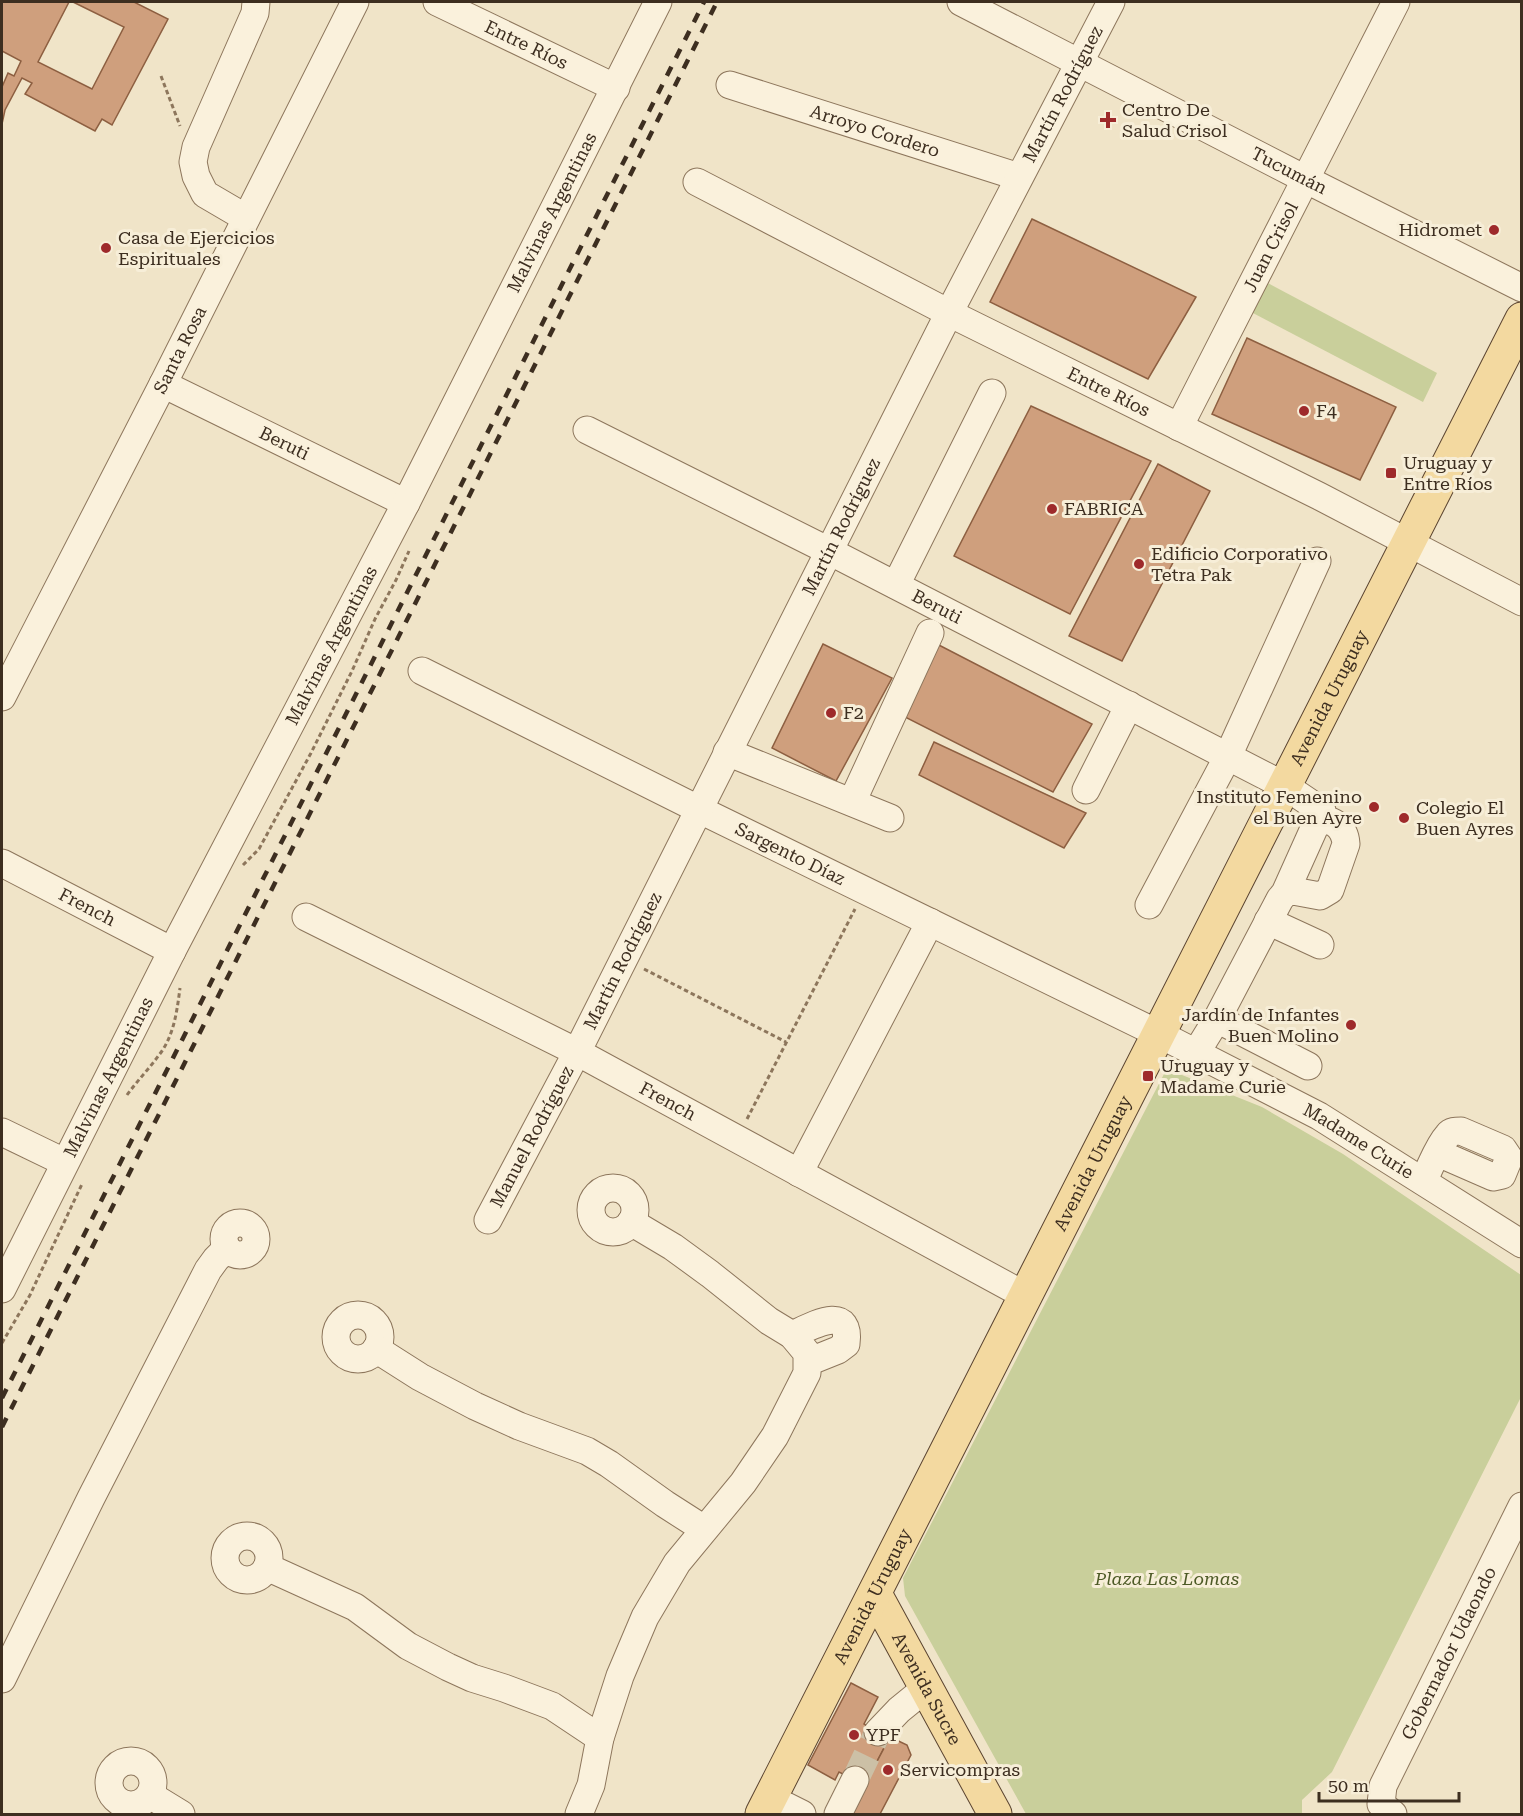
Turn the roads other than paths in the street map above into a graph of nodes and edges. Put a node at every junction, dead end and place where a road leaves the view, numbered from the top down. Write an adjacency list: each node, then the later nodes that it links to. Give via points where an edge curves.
1 (256, 2): 14 (street, via 255,13 193,162 205,194)
2 (356, 2): 14 (street, Santa Rosa)
3 (437, 2): 10 (street, Entre Ríos)
4 (658, 2): 10 (street, Malvinas Argentinas)
5 (961, 2): 8 (street, Tucumán)
6 (1111, 2): 8 (street, Martín Rodríguez)
7 (1396, 2): 12 (street, Juan Crisol)
8 (1079, 62): 11 (street, Martín Rodríguez); 12 (street, Tucumán)
9 (730, 85): 11 (street, Arroyo Cordero)
10 (616, 88): 22 (street, Malvinas Argentinas)
11 (1019, 177): 16 (street, Martín Rodríguez)
12 (1305, 179): 15 (street, Tucumán); 20 (street, Juan Crisol)
13 (697, 182): 16 (street, Entre Ríos)
14 (246, 219): 18 (street, Santa Rosa)
15 (1521, 288)
16 (949, 313): 20 (street, Entre Ríos); 24 (street, Martín Rodríguez)
17 (1521, 319): 23 (main road, Avenida Uruguay)
18 (163, 384): 22 (street, Beruti); 30 (street, Santa Rosa)
19 (993, 393): 26 (street)
20 (1179, 427): 23 (street, Entre Ríos)
21 (587, 430): 24 (street, Beruti)
22 (406, 503): 47 (street, Malvinas Argentinas)
23 (1408, 543): 27 (street, Entre Ríos); 34 (main road, Avenida Uruguay)
24 (829, 550): 26 (street, Beruti); 32 (street, Martín Rodríguez)
25 (1317, 561): 33 (street)
26 (896, 585): 31 (street, Beruti)
27 (1521, 602)
28 (930, 633): 36 (street)
29 (422, 672): 37 (street, Sargento Díaz)
30 (2, 697)
31 (1129, 705): 33 (street, Beruti); 35 (street)
32 (727, 752): 36 (street); 37 (street, Martín Rodríguez)
33 (1228, 756): 34 (street, Beruti); 42 (street)
34 (1285, 786): 39 (street, Beruti, via 1322,811); 49 (main road, Avenida Uruguay)
35 (1086, 790)
36 (852, 802): 38 (street)
37 (698, 809): 45 (street, Sargento Díaz); 50 (street, Martín Rodríguez)
38 (890, 818)
39 (1321, 820): 41 (street); 41 (street, via 1341,827 1346,837 1330,890 1320,896)
40 (2, 864): 47 (street, French)
41 (1286, 893): 44 (street)
42 (1149, 905)
43 (306, 917): 50 (street, French)
44 (1268, 921): 46 (street); 48 (street)
45 (930, 922): 49 (street, Sargento Díaz); 56 (street)
46 (1320, 945)
47 (172, 951): 55 (street, Malvinas Argentinas)
48 (1216, 1019): 51 (street); 52 (street)
49 (1159, 1034): 51 (street, Madame Curie); 63 (main road, Avenida Uruguay)
50 (577, 1052): 56 (street, French); 58 (street, Manuel Rodríguez)
51 (1196, 1053): 57 (street, Madame Curie, via 1319,1116)
52 (1308, 1066)
53 (2, 1132): 55 (street)
54 (1438, 1153): 57 (street)
55 (64, 1162): 62 (street, Malvinas Argentinas)
56 (799, 1173): 63 (street, French)
57 (1423, 1182): 60 (street, Madame Curie)
58 (488, 1220)
59 (631, 1222): 64 (street, via 673,1247 769,1322)
60 (1521, 1244)
61 (227, 1248): 71 (street, via 208,1270)
62 (2, 1289)
63 (1026, 1296): 70 (main road, Avenida Uruguay)
64 (792, 1335): 66 (street, via 807,1353); 66 (street, via 823,1321 840,1322 845,1329 846,1344)
65 (376, 1349): 68 (street, via 475,1406 587,1451)
66 (808, 1362): 68 (street, via 807,1373 775,1436 744,1483)
67 (1521, 1506): 78 (street, Gobernador Udaondo, via 1383,1786)
68 (704, 1529): 74 (street, via 677,1563 645,1617)
69 (267, 1567): 74 (street, via 355,1607 408,1646 448,1667 552,1706)
70 (875, 1594): 72 (main road, Avenida Sucre); 77 (main road, Avenida Uruguay)
71 (2, 1679)
72 (926, 1688): 73 (street); 83 (main road, Avenida Sucre)
73 (878, 1732)
74 (600, 1738): 80 (street, via 591,1785)
75 (855, 1780): 82 (street)
76 (150, 1795): 79 (street)
77 (766, 1807): 81 (street)
78 (1387, 1809)
79 (181, 1815)
80 (579, 1815)
81 (802, 1815)
82 (838, 1815)
83 (995, 1815)

